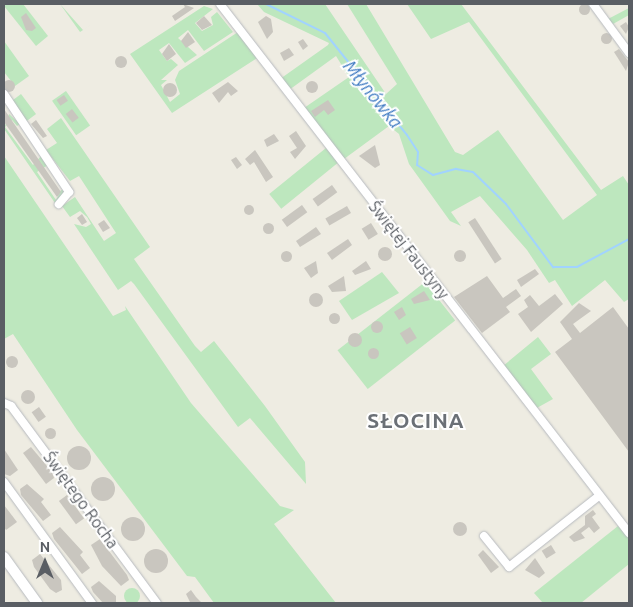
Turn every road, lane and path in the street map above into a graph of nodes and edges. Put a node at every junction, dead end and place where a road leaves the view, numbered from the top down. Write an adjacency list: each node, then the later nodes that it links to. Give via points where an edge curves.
1 (220, 4): 8 (street, Świętej Faustyny)
2 (593, 4): 3 (street)
3 (629, 53)
4 (4, 94): 5 (street, via 69,192)
5 (59, 204)
6 (4, 403): 14 (street, Świętego Rocha, via 11,406)
7 (4, 482): 13 (street)
8 (599, 496): 9 (street, Świętej Faustyny); 10 (street, via 509,567)
9 (629, 532)
10 (484, 536)
11 (4, 557): 12 (street)
12 (37, 603)
13 (92, 603)
14 (157, 603)

